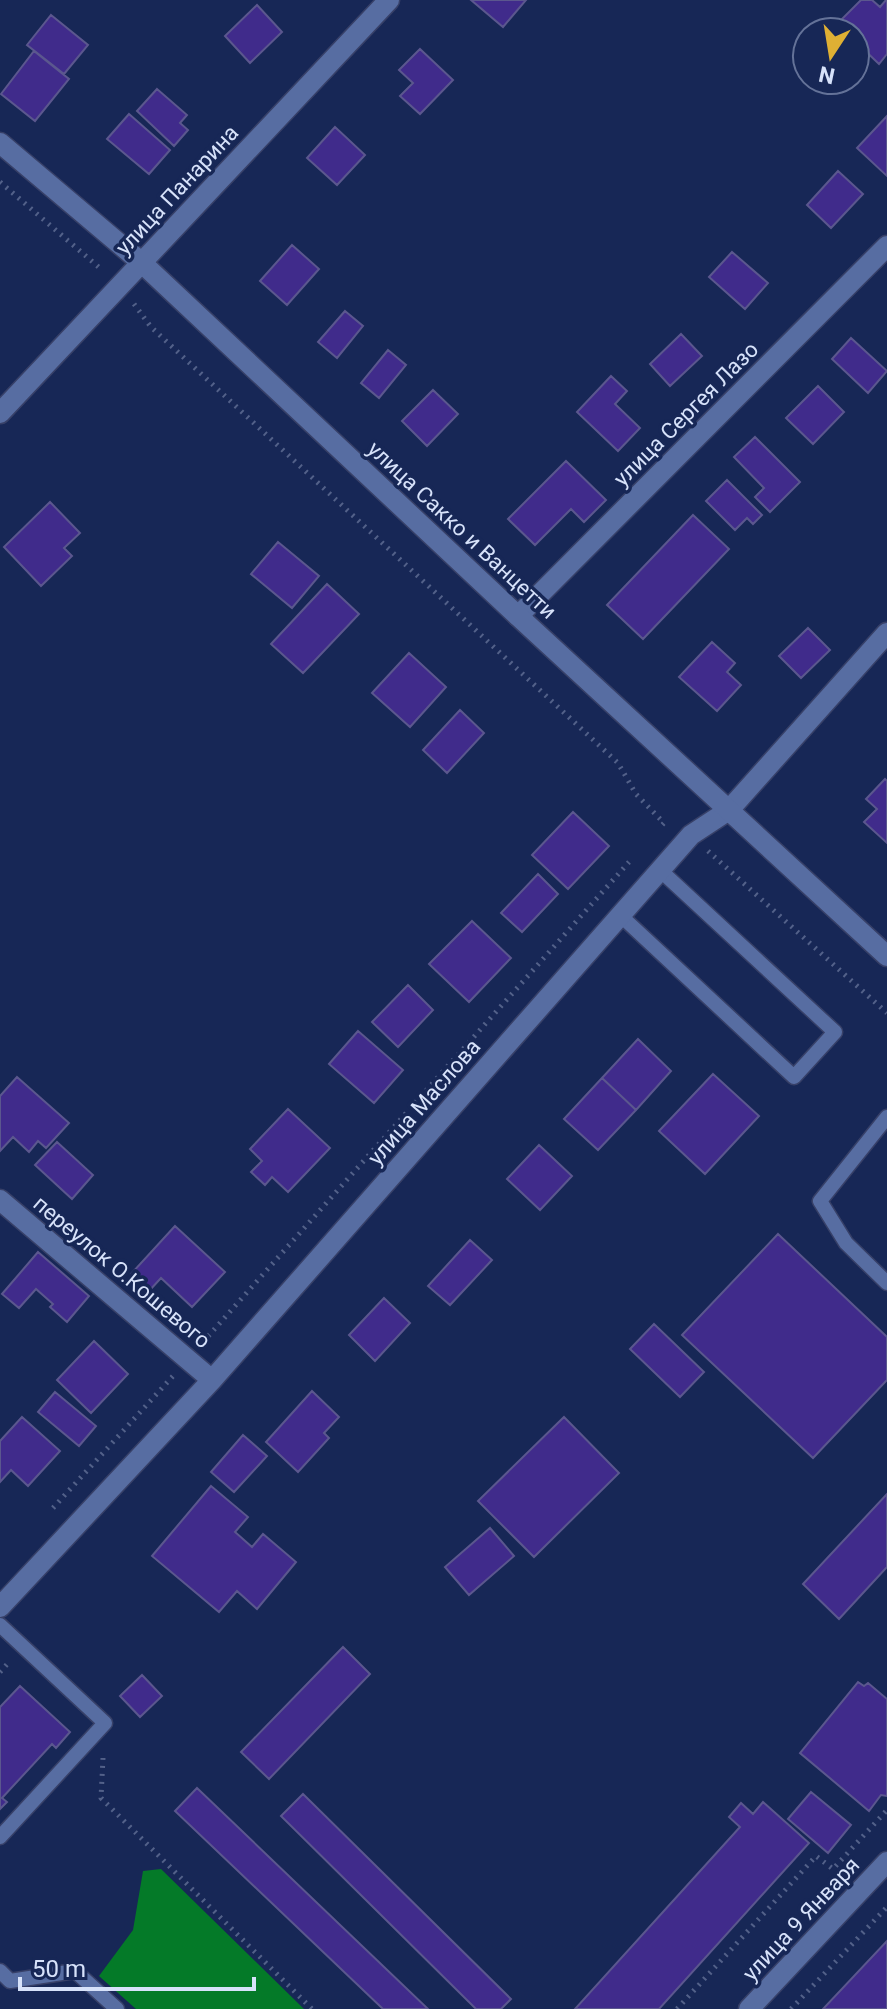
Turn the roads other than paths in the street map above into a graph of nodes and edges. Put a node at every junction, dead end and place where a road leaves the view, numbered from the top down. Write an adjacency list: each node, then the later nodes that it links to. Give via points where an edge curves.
1 (389, 0): 4 (street, улица Панарина)
2 (0, 143): 4 (street, улица Сакко и Ванцетти)
3 (887, 246): 6 (street, улица Сергея Лазо)
4 (142, 263): 5 (street, улица Панарина); 6 (street, улица Сакко и Ванцетти)
5 (0, 413)
6 (518, 616): 8 (street, улица Сакко и Ванцетти)
7 (887, 633): 8 (street, улица Маслова)
8 (729, 810): 9 (street, улица Маслова, via 691,835); 11 (street, улица Сакко и Ванцетти)
9 (660, 870): 10 (street, улица Маслова); 10 (lane, via 835,1032 794,1077)
10 (620, 915): 15 (street, улица Маслова)
11 (887, 956)
12 (887, 1117): 14 (lane, via 820,1201 846,1243)
13 (0, 1200): 15 (street, переулок О.Кошевого)
14 (887, 1283)
15 (212, 1380): 16 (street, улица Маслова)
16 (0, 1607)
17 (0, 1625): 18 (lane, via 105,1723)
18 (0, 1837)
19 (887, 1862): 22 (street, улица 9 Января)
20 (0, 1971): 21 (lane, via 10,1981 75,1971)
21 (117, 2009)
22 (749, 2009)

